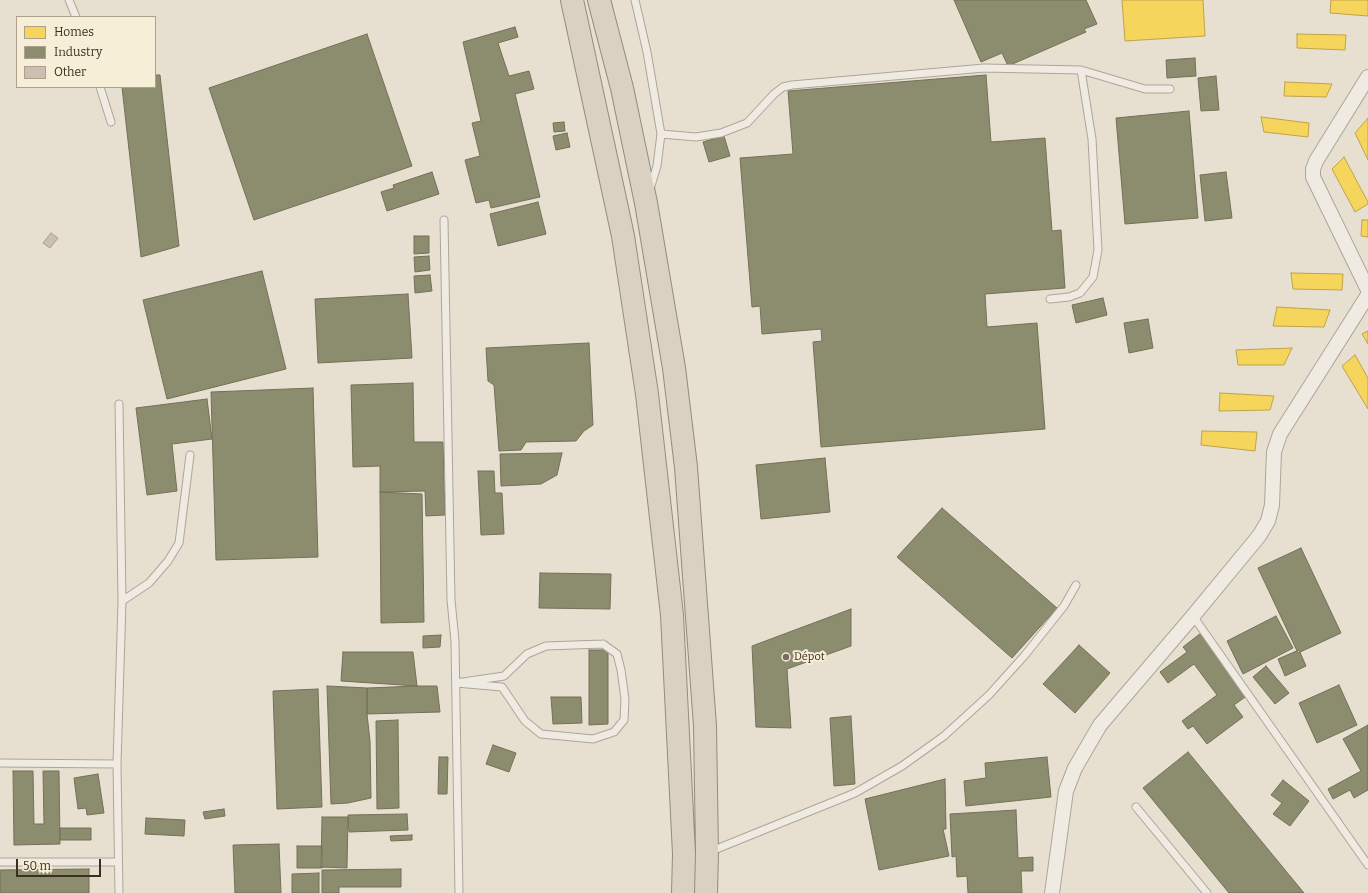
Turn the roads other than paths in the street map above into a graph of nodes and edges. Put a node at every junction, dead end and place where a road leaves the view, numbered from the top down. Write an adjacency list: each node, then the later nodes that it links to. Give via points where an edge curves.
1 (69, 0): 5 (lane)
2 (572, 0): 32 (highway, via 623,236 647,394 672,615 684,847)
3 (599, 0): 12 (highway, via 622,88)
4 (635, 0): 11 (lane)
5 (76, 16)
6 (1081, 70): 9 (lane, via 1144,89); 11 (lane, via 984,68 792,85 779,90 747,123 721,133 696,137); 16 (lane, via 1092,139 1098,250 1093,277 1080,293)
7 (1368, 77): 14 (street, via 1313,169 1313,177)
8 (100, 88): 10 (lane)
9 (1170, 89)
10 (111, 122)
11 (661, 134): 12 (lane, via 657,166)
12 (646, 203): 26 (highway, via 674,368 686,468 705,726)
13 (444, 220): 22 (lane, via 451,600)
14 (1368, 290)
15 (1368, 296): 21 (street, via 1280,434 1274,452 1272,505 1268,521 1259,536)
16 (1050, 299)
17 (119, 404): 20 (lane)
18 (190, 455): 20 (lane, via 179,543 149,583)
19 (1076, 585): 26 (lane, via 1064,606 1025,655 988,695 944,736 902,766 855,793)
20 (122, 602): 24 (lane)
21 (1193, 616): 29 (lane); 34 (street, via 1100,724 1075,768 1066,791)
22 (456, 683): 22 (lane, via 504,676 527,654 546,646 603,644 617,654 625,699 624,720 614,732 594,740 541,734 525,721 502,687); 31 (lane)
23 (0, 763): 24 (lane)
24 (117, 764): 28 (lane)
25 (1136, 807): 35 (lane)
26 (707, 853): 33 (highway)
27 (0, 862): 28 (lane)
28 (118, 862): 30 (lane)
29 (1368, 865)
30 (119, 893)
31 (459, 893)
32 (683, 893)
33 (706, 893)
34 (1052, 893)
35 (1207, 893)

